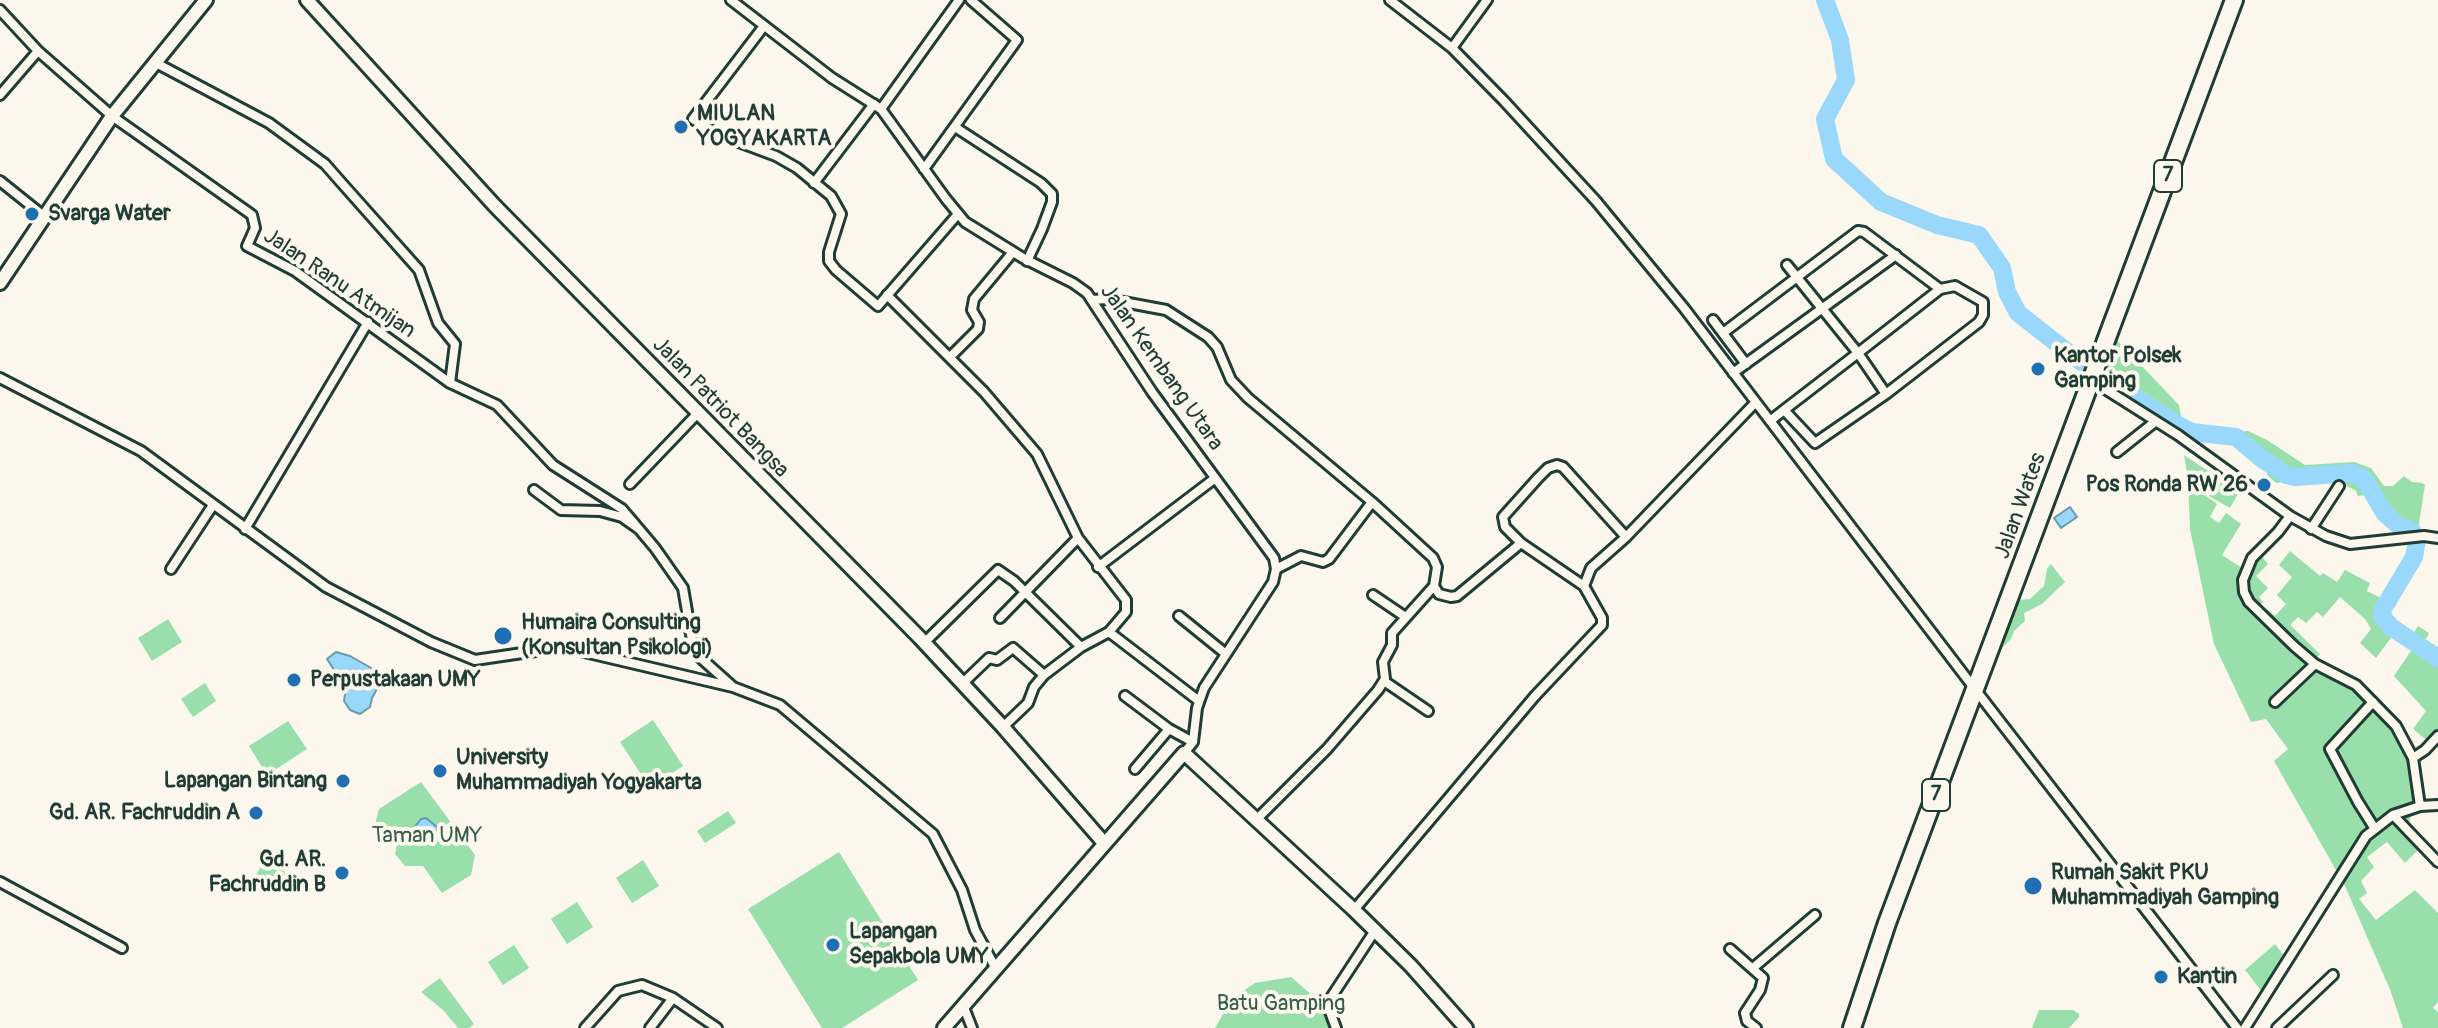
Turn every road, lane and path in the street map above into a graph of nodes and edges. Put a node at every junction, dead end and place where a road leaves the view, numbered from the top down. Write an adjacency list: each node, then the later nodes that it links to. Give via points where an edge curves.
1 (206, 0): 13 (street)
2 (307, 0): 46 (street, Jalan Patriot Bangsa, via 495,206)
3 (731, 0): 10 (street, Jalan Kembang Utara)
4 (959, 0): 15 (street)
5 (971, 0): 17 (street, via 1017,40)
6 (1390, 0): 11 (street)
7 (1487, 0): 11 (street)
8 (2234, 0): 40 (highway, Jalan Wates / 7)
9 (0, 10): 12 (street)
10 (764, 26): 15 (street, Jalan Kembang Utara); 20 (street, via 693,119 776,156)
11 (1452, 48): 39 (street, via 1596,201)
12 (38, 51): 14 (street); 16 (street)
13 (156, 63): 16 (street); 42 (street, via 269,123 332,172 419,270 438,323 455,344)
14 (0, 95)
15 (878, 106): 18 (street, Jalan Kembang Utara); 20 (street)
16 (112, 116): 22 (street); 34 (street, Jalan Ranu Atmijan, via 252,215 255,228 247,246 295,271)
17 (955, 127): 18 (street); 25 (street, via 1052,194)
18 (924, 169): 21 (street, Jalan Kembang Utara)
19 (0, 181): 22 (street)
20 (814, 183): 30 (street, via 831,196 841,214 829,252 832,266 878,306)
21 (958, 214): 23 (street, Jalan Kembang Utara); 30 (street)
22 (45, 217): 28 (street)
23 (1013, 252): 25 (street, Jalan Kembang Utara); 37 (street, via 975,296 972,310 978,329)
24 (1896, 255): 27 (street, via 1858,231); 29 (street); 32 (street)
25 (1027, 261): 31 (street, Jalan Kembang Utara, via 1079,287)
26 (1787, 265): 27 (street)
27 (1797, 278): 32 (street); 35 (street)
28 (0, 283)
29 (1940, 289): 36 (street); 43 (street, via 1955,286 1980,299 1983,315)
30 (887, 295): 37 (street)
31 (1092, 300): 50 (street, Jalan Kembang Utara); 54 (street, via 1155,307 1183,318 1213,342 1231,380 1248,398)
32 (1823, 310): 36 (street); 38 (street)
33 (1713, 320): 35 (street)
34 (368, 322): 42 (street, Jalan Ranu Atmijan); 57 (street)
35 (1723, 333): 38 (street)
36 (1858, 353): 43 (street); 45 (street)
37 (950, 357): 61 (street, via 1037,454)
38 (1746, 364): 39 (street)
39 (1733, 373): 44 (street)
40 (2093, 376): 48 (street); 83 (highway, Jalan Wates / 7)
41 (0, 378): 55 (street, via 141,451)
42 (454, 385): 58 (street, Jalan Ranu Atmijan, via 497,405 553,465 613,503)
43 (1886, 394): 45 (street, via 1815,443)
44 (1755, 403): 47 (street); 60 (street)
45 (1784, 410): 47 (street)
46 (697, 414): 51 (street); 75 (street, Jalan Patriot Bangsa)
47 (1770, 421): 83 (street)
48 (2156, 421): 49 (street); 56 (street)
49 (2117, 452)
50 (1214, 479): 64 (street); 66 (street, Jalan Kembang Utara, via 1270,553)
51 (630, 484)
52 (2339, 486): 59 (street)
53 (534, 490): 58 (street, via 561,510 600,511)
54 (1372, 502): 66 (street, via 1329,559 1301,556); 67 (street, via 1433,558)
55 (213, 505): 57 (street); 65 (street)
56 (2290, 516): 59 (street); 78 (street, via 2252,558 2244,592)
57 (245, 529): 82 (street, via 326,587 473,659 563,647)
58 (639, 529): 82 (street, via 683,588 694,652)
59 (2311, 529): 62 (street, via 2350,544)
60 (1626, 537): 63 (street, via 1557,465 1548,468 1503,517 1505,527); 68 (street, via 1591,568)
61 (1078, 538): 64 (street); 69 (street)
62 (2438, 538)
63 (1521, 543): 67 (street, via 1457,596 1443,595); 68 (street)
64 (1098, 567): 74 (street, via 1127,604)
65 (171, 569)
66 (1276, 569): 77 (street, via 1273,582)
67 (1434, 586): 72 (street)
68 (1584, 586): 103 (street, via 1602,625)
69 (1025, 593): 73 (street); 75 (street, via 996,570); 76 (street)
70 (1373, 595): 72 (street)
71 (1179, 616): 77 (street)
72 (1404, 616): 80 (street, via 1384,658)
73 (1000, 618)
74 (1109, 632): 76 (street); 85 (street)
75 (924, 643): 81 (street, Jalan Patriot Bangsa)
76 (1081, 647): 79 (street)
77 (1226, 654): 85 (street)
78 (2315, 664): 86 (street); 87 (street, via 2347,680)
79 (1044, 675): 81 (street, via 1013,648 997,660 989,658); 89 (street, via 1028,703)
80 (1384, 681): 88 (street); 98 (street, via 1327,749)
81 (962, 684): 89 (street, Jalan Patriot Bangsa)
82 (733, 687): 108 (street, via 783,706 933,834)
83 (1976, 691): 121 (highway, Jalan Wates / 7); 122 (street)
84 (1125, 696): 90 (street)
85 (1199, 701): 92 (street)
86 (2275, 702)
87 (2373, 702): 93 (street, via 2396,726); 99 (street, via 2330,749)
88 (1428, 711)
89 (1003, 727): 100 (street, Jalan Patriot Bangsa)
90 (1169, 729): 92 (street); 94 (street)
91 (2438, 736): 93 (street)
92 (1189, 747): 98 (street); 100 (street)
93 (2413, 758): 96 (street)
94 (1135, 769)
95 (2438, 805): 96 (street)
96 (2420, 806): 97 (street)
97 (2393, 815): 99 (street); 101 (street)
98 (1257, 819): 103 (street)
99 (2375, 829): 123 (street)
100 (1104, 843): 108 (street)
101 (2438, 862)
102 (0, 882): 106 (street)
103 (1354, 910): 105 (street)
104 (1815, 915): 109 (street)
105 (1374, 932): 118 (street, via 1332,996 1329,1009); 119 (street)
106 (122, 948)
107 (1730, 949): 109 (street)
108 (995, 967): 112 (street)
109 (1753, 968): 120 (street, via 1763,981 1745,1013)
110 (2333, 975): 124 (street)
111 (673, 998): 113 (street, via 646,985 633,985 618,991); 114 (street); 115 (street)
112 (963, 1005): 116 (street); 117 (street)
113 (585, 1028)
114 (650, 1028)
115 (717, 1028)
116 (944, 1028)
117 (972, 1028)
118 (1336, 1028)
119 (1466, 1028)
120 (1756, 1028)
121 (1852, 1028)
122 (2237, 1028)
123 (2245, 1028)
124 (2277, 1028)

